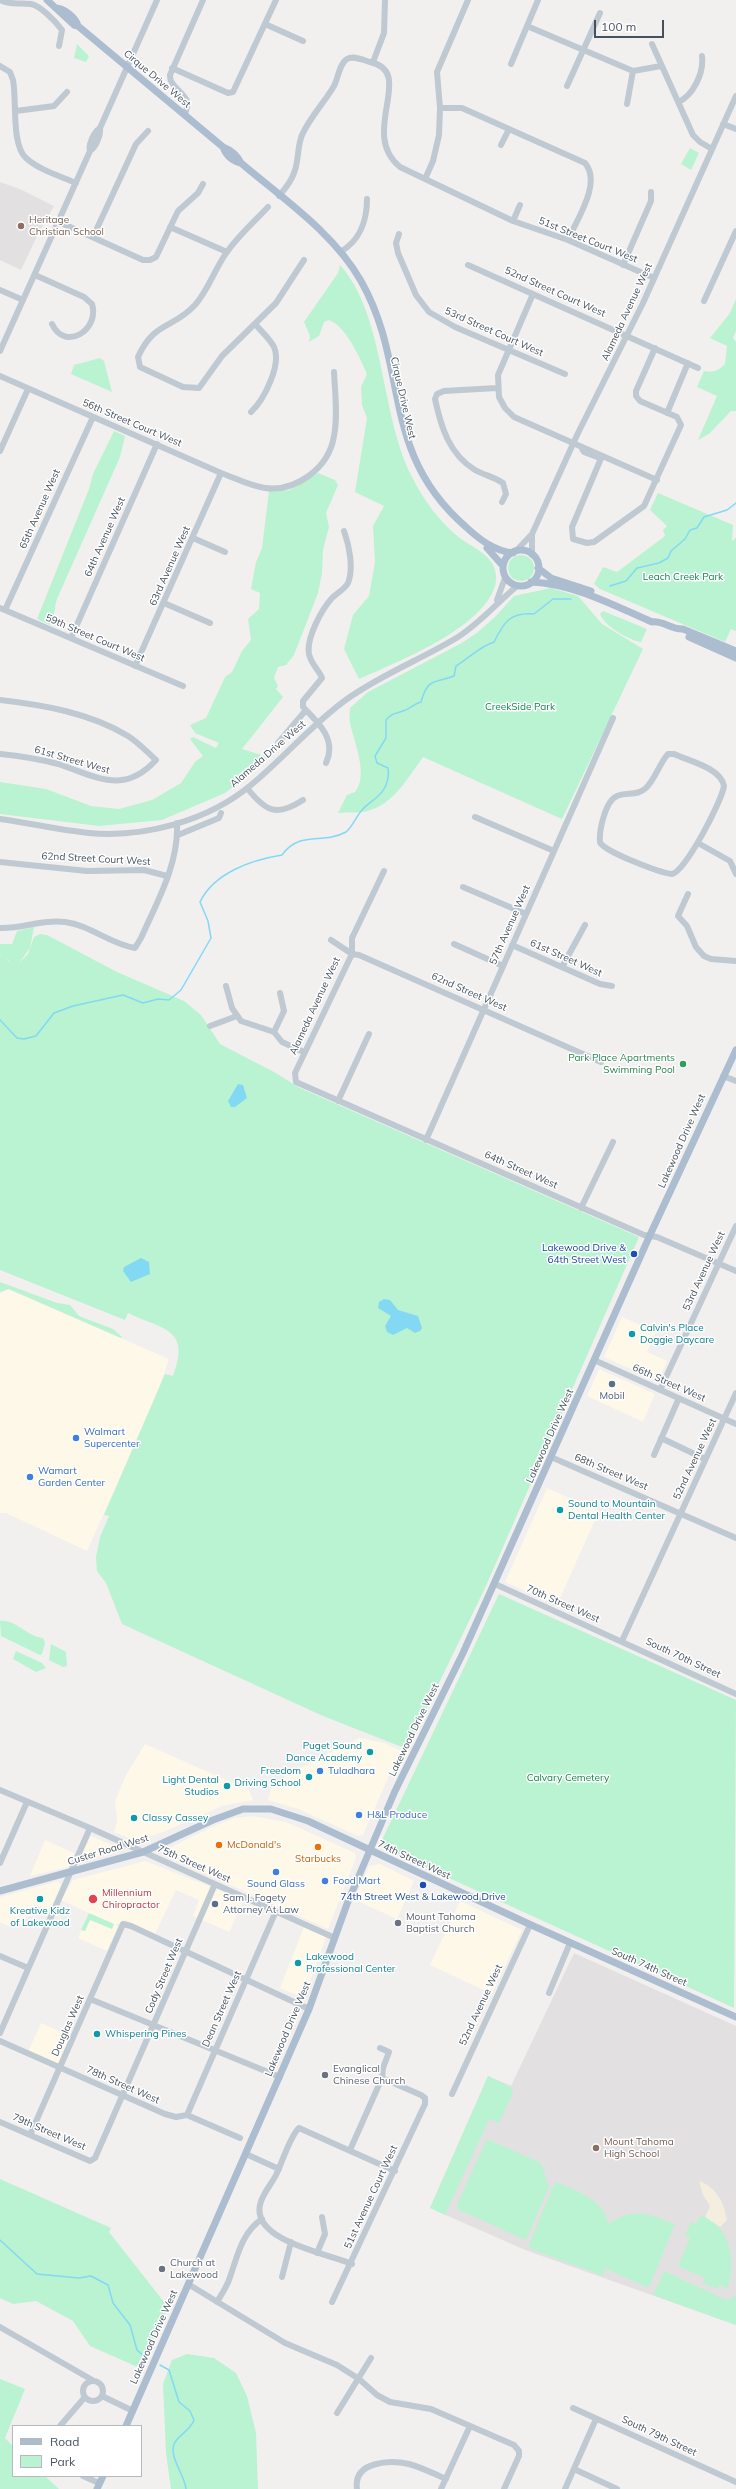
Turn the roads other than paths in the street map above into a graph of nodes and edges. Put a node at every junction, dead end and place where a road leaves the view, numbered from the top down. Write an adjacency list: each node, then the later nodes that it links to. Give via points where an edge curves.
1 (0, 0): 14 (street, via 12,5 30,4 38,8 62,30)
2 (47, 0): 21 (main road, Cirque Drive West, via 77,21 78,26)
3 (157, 0): 21 (street)
4 (203, 0): 22 (street)
5 (276, 0): 10 (street)
6 (384, 0): 17 (street, via 384,32)
7 (468, 0): 29 (street, via 438,67 436,77)
8 (538, 0): 11 (street)
9 (600, 13): 15 (street)
10 (265, 24): 12 (street); 22 (street, via 234,92 228,93)
11 (527, 26): 15 (street); 18 (street)
12 (303, 41)
13 (652, 44): 20 (street)
14 (59, 46)
15 (584, 51): 23 (street); 24 (street)
16 (702, 56): 27 (street, via 702,68 690,96)
17 (373, 62): 38 (street, 51st Street Court West, via 384,70 390,83 382,134 388,154 400,167); 42 (street, via 351,57 344,62 334,86 302,136 294,173)
18 (511, 64)
19 (0, 66): 30 (street, via 12,77)
20 (661, 66): 23 (street); 27 (street)
21 (127, 67): 31 (main road, Cirque Drive West); 39 (street, via 100,128 101,132)
22 (172, 68): 31 (street, via 170,81 188,103)
23 (633, 71): 28 (street)
24 (567, 86)
25 (67, 92): 30 (street, via 54,106)
26 (736, 96): 32 (street, Alameda Avenue West)
27 (678, 102): 37 (street, via 693,135)
28 (627, 104)
29 (440, 108): 33 (street, via 462,108); 38 (street, via 438,144)
30 (16, 111): 39 (street, via 18,143 22,154 31,162)
31 (185, 115): 42 (main road, Cirque Drive West, via 238,158)
32 (723, 124): 34 (street); 37 (street, Alameda Avenue West)
33 (509, 128): 36 (street); 52 (street, via 581,160 589,168 592,186)
34 (736, 129)
35 (148, 131): 51 (street, via 136,144)
36 (501, 146)
37 (712, 149): 59 (street, Alameda Avenue West)
38 (425, 179): 46 (street, 51st Street Court West)
39 (76, 183): 47 (street)
40 (203, 184): 48 (street, via 198,193 182,207)
41 (651, 192): 56 (street, via 651,201)
42 (279, 196): 54 (main road, Cirque Drive West)
43 (367, 199): 54 (street, via 366,218 358,235)
44 (520, 205): 46 (street)
45 (268, 207): 53 (street)
46 (513, 221): 52 (street, 51st Street Court West)
47 (59, 222): 51 (street); 58 (street)
48 (170, 227): 51 (street, via 158,254 150,260 143,260); 53 (street)
49 (736, 231): 63 (street)
50 (399, 234): 68 (street, 53rd Street Court West, via 396,247 398,253 416,295 424,307 440,320)
51 (93, 237)
52 (568, 240): 56 (street, 51st Street Court West)
53 (226, 252): 65 (street, via 200,299 182,316 149,336 137,362 142,369 193,389 202,385 222,356)
54 (341, 253): 91 (main road, Cirque Drive West, via 361,280 376,314 403,430 421,473 440,501 460,522 492,546); 93 (main road, Cirque Drive West, via 341,258 362,291 373,316 399,428 414,467 427,490 445,513 468,535 494,553)
55 (304, 260): 65 (street, via 285,291)
56 (623, 264): 59 (street, 51st Street Court West)
57 (468, 265): 61 (street, 52nd Street Court West)
58 (35, 275): 62 (street); 64 (street, via 84,297 92,304 93,316 86,331 79,336 68,337 57,331)
59 (654, 278): 66 (street, Alameda Avenue West)
60 (0, 290): 62 (street)
61 (533, 294): 66 (street, 52nd Street Court West); 68 (street)
62 (23, 300): 69 (street)
63 (704, 301)
64 (52, 324)
65 (256, 325): 77 (street, via 274,346 277,361 261,400)
66 (628, 335): 67 (street, 52nd Street Court West); 81 (street, Alameda Avenue West)
67 (655, 348): 70 (street, 52nd Street Court West); 78 (street, via 636,393 637,398)
68 (508, 350): 73 (street, 53rd Street Court West); 75 (street, via 498,375)
69 (0, 351)
70 (688, 363): 71 (street, 52nd Street Court West); 78 (street)
71 (698, 368)
72 (334, 372): 84 (street, 56th Street Court West, via 334,436 331,449 310,476 290,486 272,489 256,487)
73 (565, 374)
74 (0, 376): 76 (street, 56th Street Court West)
75 (497, 388): 81 (street, via 502,403 514,417); 86 (street, via 459,389 436,395 439,418 451,447 473,469 503,483 506,494)
76 (28, 389): 79 (street, 56th Street Court West); 82 (street)
77 (251, 412)
78 (667, 412): 85 (street, via 679,418 681,425)
79 (93, 417): 80 (street, 56th Street Court West); 100 (street, 65th Avenue West)
80 (156, 444): 84 (street, 56th Street Court West); 103 (street, 64th Avenue West)
81 (574, 444): 83 (street, via 581,447 584,452 597,457); 88 (street, Alameda Avenue West)
82 (0, 451)
83 (602, 456): 85 (street); 85 (street, via 572,528 573,539 583,543 594,542 635,514 646,504)
84 (221, 473): 89 (street, 63rd Avenue West)
85 (657, 480)
86 (502, 502)
87 (344, 531): 108 (street, via 348,542 349,578 324,609 311,639 310,659 322,678 304,698 302,704)
88 (532, 534): 91 (street, Alameda Avenue West); 92 (street, Alameda Avenue West)
89 (193, 538): 90 (street); 98 (street, 63rd Avenue West)
90 (225, 552)
91 (514, 552): 92 (main road, via 524,551); 93 (main road, via 506,558)
92 (532, 555): 94 (main road)
93 (503, 566): 95 (main road)
94 (538, 568): 96 (main road, via 536,577); 101 (main road, via 551,578 582,587 654,617)
95 (506, 578): 97 (main road); 99 (street, Alameda Drive West)
96 (531, 582): 97 (main road); 101 (main road, via 565,587 652,622)
97 (517, 586): 99 (street, Alameda Drive West)
98 (164, 603): 102 (street); 105 (street, 63rd Avenue West)
99 (494, 605): 110 (street, Alameda Drive West, via 458,637 358,691)
100 (3, 609): 103 (street, 59th Street Court West)
101 (656, 621): 104 (main road, via 678,630 683,629)
102 (210, 623)
103 (71, 638): 105 (street, 59th Street Court West)
104 (735, 654)
105 (135, 666): 106 (street, 59th Street Court West)
106 (182, 686)
107 (0, 700): 112 (street, 61st Street West, via 49,707 96,721 128,736 156,760 137,775 124,780 109,781 45,761)
108 (306, 710): 110 (street); 111 (street)
109 (613, 718): 122 (street, 57th Avenue West)
110 (319, 722): 113 (street, via 329,738 330,752); 114 (street, Alameda Drive West)
111 (278, 743)
112 (0, 754)
113 (326, 763)
114 (247, 788): 115 (street, via 261,804 275,810 288,810); 119 (street, Alameda Drive West, via 216,808)
115 (303, 800)
116 (221, 813): 120 (street, via 219,818)
117 (475, 817): 122 (street)
118 (0, 819): 119 (street, Alameda Drive West, via 91,833 146,830)
119 (177, 823): 120 (street)
120 (178, 835): 126 (street)
121 (698, 843): 121 (street, via 674,874 669,874 604,848 600,845 599,838 610,802 618,795 645,790 668,754 674,754 713,772 724,782 722,794); 125 (street, via 730,861)
122 (554, 851): 129 (street, 57th Avenue West)
123 (0, 862): 126 (street, 62nd Street Court West, via 87,871 144,870)
124 (384, 871): 135 (street, Alameda Avenue West, via 352,938)
125 (736, 874)
126 (167, 876): 131 (street, via 141,938 134,948 82,926 65,922 51,921 16,928)
127 (463, 887): 129 (street)
128 (688, 894): 136 (street, via 678,916 687,926 698,951 711,959)
129 (526, 914): 134 (street, 57th Avenue West)
130 (585, 925): 138 (street)
131 (0, 928)
132 (331, 940): 135 (street, 62nd Street West)
133 (454, 944): 137 (street)
134 (512, 945): 137 (street, 57th Avenue West); 138 (street, 61st Street West)
135 (352, 954): 142 (street, 62nd Street West); 148 (street, Alameda Avenue West)
136 (736, 961)
137 (503, 966): 142 (street, 57th Avenue West)
138 (562, 967): 140 (street, 61st Street West, via 600,984)
139 (226, 986): 143 (street)
140 (612, 986)
141 (280, 993): 145 (street, via 284,1011)
142 (483, 1009): 149 (street, 62nd Street West); 154 (street, 57th Avenue West)
143 (237, 1016): 144 (street); 145 (street, via 244,1023)
144 (210, 1026)
145 (274, 1032): 148 (street, via 282,1042)
146 (369, 1034): 153 (street)
147 (736, 1050): 150 (main road, Lakewood Drive West)
148 (304, 1052): 152 (street, Alameda Avenue West, via 295,1073 295,1080)
149 (601, 1062)
150 (723, 1076): 151 (street); 158 (main road, Lakewood Drive West)
151 (736, 1081)
152 (299, 1084): 153 (street, 64th Street West)
153 (338, 1101): 154 (street, 64th Street West)
154 (426, 1140): 156 (street, 64th Street West)
155 (613, 1142): 156 (street)
156 (581, 1208): 158 (street, 64th Street West)
157 (736, 1226): 159 (street, 53rd Avenue West)
158 (650, 1235): 159 (street, 64th Street West); 161 (main road, Lakewood Drive West)
159 (718, 1263): 160 (street, 64th Street West); 162 (street, 53rd Avenue West)
160 (736, 1271)
161 (594, 1360): 162 (street, 66th Street West); 169 (main road, Lakewood Drive West)
162 (660, 1390): 164 (street, 66th Street West)
163 (736, 1393): 165 (street, 52nd Avenue West)
164 (679, 1398): 165 (street, 66th Street West); 167 (street)
165 (724, 1419): 166 (street, 66th Street West); 170 (street, 52nd Avenue West)
166 (736, 1424)
167 (661, 1438): 168 (street); 170 (street)
168 (654, 1455)
169 (551, 1457): 171 (street, 68th Street West); 173 (main road, Lakewood Drive West)
170 (705, 1459): 171 (street, 52nd Avenue West)
171 (681, 1513): 172 (street, 68th Street West); 174 (street, 52nd Avenue West)
172 (736, 1538)
173 (495, 1584): 174 (street, 70th Street West); 180 (main road, Lakewood Drive West, via 404,1772)
174 (622, 1642): 175 (street, South 70th Street)
175 (736, 1694)
176 (0, 1790): 177 (street, 75th Street West)
177 (27, 1802): 179 (street, 75th Street West); 182 (street)
178 (264, 1808): 180 (main road, 74th Street West, via 292,1815); 181 (main road, Custer Road West, via 231,1812)
179 (90, 1828): 181 (street, 75th Street West); 183 (street)
180 (370, 1850): 187 (main road, 74th Street West); 189 (main road, Lakewood Drive West)
181 (143, 1852): 183 (main road, Custer Road West); 184 (street, 75th Street West)
182 (0, 1863)
183 (70, 1873): 185 (main road, Custer Road West); 193 (street)
184 (215, 1884): 186 (street, 75th Street West); 191 (street, Cody Street West)
185 (0, 1891)
186 (276, 1911): 189 (street, 75th Street West); 194 (street, Dean Street West)
187 (530, 1925): 188 (main road, 74th Street West); 207 (street, 52nd Avenue West)
188 (554, 1936): 190 (main road, South 74th Street)
189 (335, 1938): 197 (main road, Lakewood Drive West)
190 (570, 1943): 195 (street); 198 (main road, South 74th Street)
191 (186, 1952): 194 (street); 196 (street, Douglas West, via 123,1924); 199 (street, Cody Street West)
192 (0, 1956): 193 (street)
193 (28, 1968): 200 (street)
194 (246, 1980): 197 (street); 203 (street, Dean Street West)
195 (549, 1993)
196 (90, 1999): 199 (street); 204 (street, Douglas West)
197 (309, 2009): 205 (main road, Lakewood Drive West)
198 (736, 2017)
199 (154, 2026): 203 (street); 208 (street, Cody Street West)
200 (0, 2033)
201 (0, 2041): 204 (street, 78th Street West)
202 (380, 2048): 206 (street, via 389,2052)
203 (215, 2049): 205 (street); 209 (street, Dean Street West)
204 (60, 2068): 208 (street, 78th Street West); 211 (street, Douglas West)
205 (280, 2077): 214 (main road, Lakewood Drive West)
206 (382, 2078): 213 (street); 217 (street, 51st Avenue Court West, via 417,2093 426,2100)
207 (452, 2094)
208 (123, 2096): 209 (street, 78th Street West, via 165,2114 176,2117); 215 (street, Cody Street West, via 95,2158)
209 (187, 2115): 212 (street, 78th Street West)
210 (0, 2122): 211 (street, 79th Street West)
211 (30, 2135): 215 (street, 79th Street West)
212 (240, 2138)
213 (350, 2150): 216 (street, via 298,2129); 217 (street)
214 (246, 2154): 216 (street); 224 (main road, Lakewood Drive West)
215 (90, 2161)
216 (280, 2169): 219 (street, via 260,2202)
217 (395, 2171): 222 (street, 51st Avenue Court West, via 362,2236)
218 (322, 2217): 221 (street, via 325,2234)
219 (262, 2219): 220 (street, via 268,2228); 225 (street, via 250,2228 228,2283)
220 (291, 2242): 221 (street); 223 (street)
221 (317, 2254): 222 (street)
222 (352, 2264): 226 (street, 51st Avenue Court West)
223 (282, 2277)
224 (188, 2284): 225 (street); 234 (main road, Lakewood Drive West)
225 (216, 2302): 229 (street, via 285,2343 337,2365)
226 (332, 2302)
227 (0, 2327): 230 (street)
228 (371, 2358): 229 (street)
229 (359, 2379): 235 (street); 239 (street, via 377,2395 390,2402 431,2409)
230 (94, 2381): 231 (street, via 102,2386); 232 (street, via 85,2385)
231 (102, 2396): 232 (street, via 94,2401); 234 (street)
232 (85, 2397): 237 (street)
233 (573, 2408): 236 (street, South 79th Street)
234 (133, 2411): 238 (main road, Lakewood Drive West)
235 (337, 2413)
236 (596, 2418): 240 (street); 243 (street, South 79th Street)
237 (61, 2425)
238 (126, 2425)
239 (470, 2426): 242 (street); 247 (street, via 514,2445 519,2451 518,2459)
240 (574, 2469): 248 (street); 249 (street)
241 (84, 2477): 244 (street)
242 (446, 2479): 245 (street, via 409,2464 380,2463 363,2471 358,2478); 246 (street)
243 (736, 2482)
244 (98, 2486)
245 (357, 2489)
246 (441, 2489)
247 (504, 2489)
248 (565, 2489)
249 (617, 2489)

